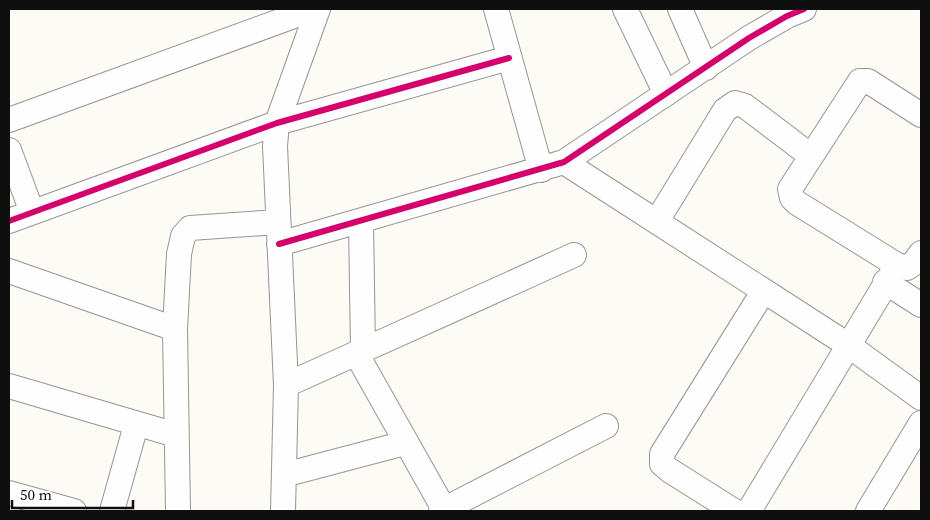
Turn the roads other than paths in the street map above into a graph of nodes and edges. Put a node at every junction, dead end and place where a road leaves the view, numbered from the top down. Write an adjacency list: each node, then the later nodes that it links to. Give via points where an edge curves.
1 (313, 9): 11 (street)
2 (318, 9): 12 (street)
3 (496, 9): 7 (street)
4 (625, 9): 9 (street)
5 (680, 9): 8 (street)
6 (804, 9): 8 (street, via 749,38)
7 (509, 58): 12 (street); 16 (street)
8 (706, 68): 9 (street)
9 (666, 94): 15 (street)
10 (921, 115): 14 (street, via 876,85 860,81)
11 (9, 120)
12 (277, 123): 17 (street); 21 (street)
13 (9, 150): 17 (street)
14 (811, 156): 20 (street, via 745,106 735,103 725,110); 25 (street, via 790,189 792,198)
15 (564, 162): 16 (street); 20 (street)
16 (541, 170): 19 (street)
17 (32, 212): 18 (street)
18 (9, 221)
19 (361, 221): 21 (street); 30 (street)
20 (656, 221): 26 (street)
21 (279, 233): 28 (street, via 190,228 183,236 180,254); 32 (street)
22 (921, 253): 25 (street, via 907,268)
23 (574, 255): 30 (street)
24 (9, 271): 28 (street)
25 (891, 273): 27 (street); 29 (street)
26 (764, 292): 29 (street); 46 (street, via 662,454 662,464 669,470)
27 (921, 305)
28 (175, 329): 37 (street)
29 (848, 345): 33 (street); 47 (street)
30 (359, 351): 32 (street); 38 (street)
31 (9, 386): 35 (street)
32 (286, 386): 39 (street)
33 (921, 398)
34 (921, 423): 48 (street)
35 (136, 425): 37 (street); 42 (street)
36 (606, 426): 45 (street)
37 (176, 435): 43 (street)
38 (405, 443): 39 (street); 45 (street)
39 (284, 475): 44 (street)
40 (9, 493): 41 (street)
41 (74, 511)
42 (112, 511)
43 (178, 511)
44 (283, 511)
45 (444, 511)
46 (734, 511)
47 (749, 511)
48 (868, 511)

